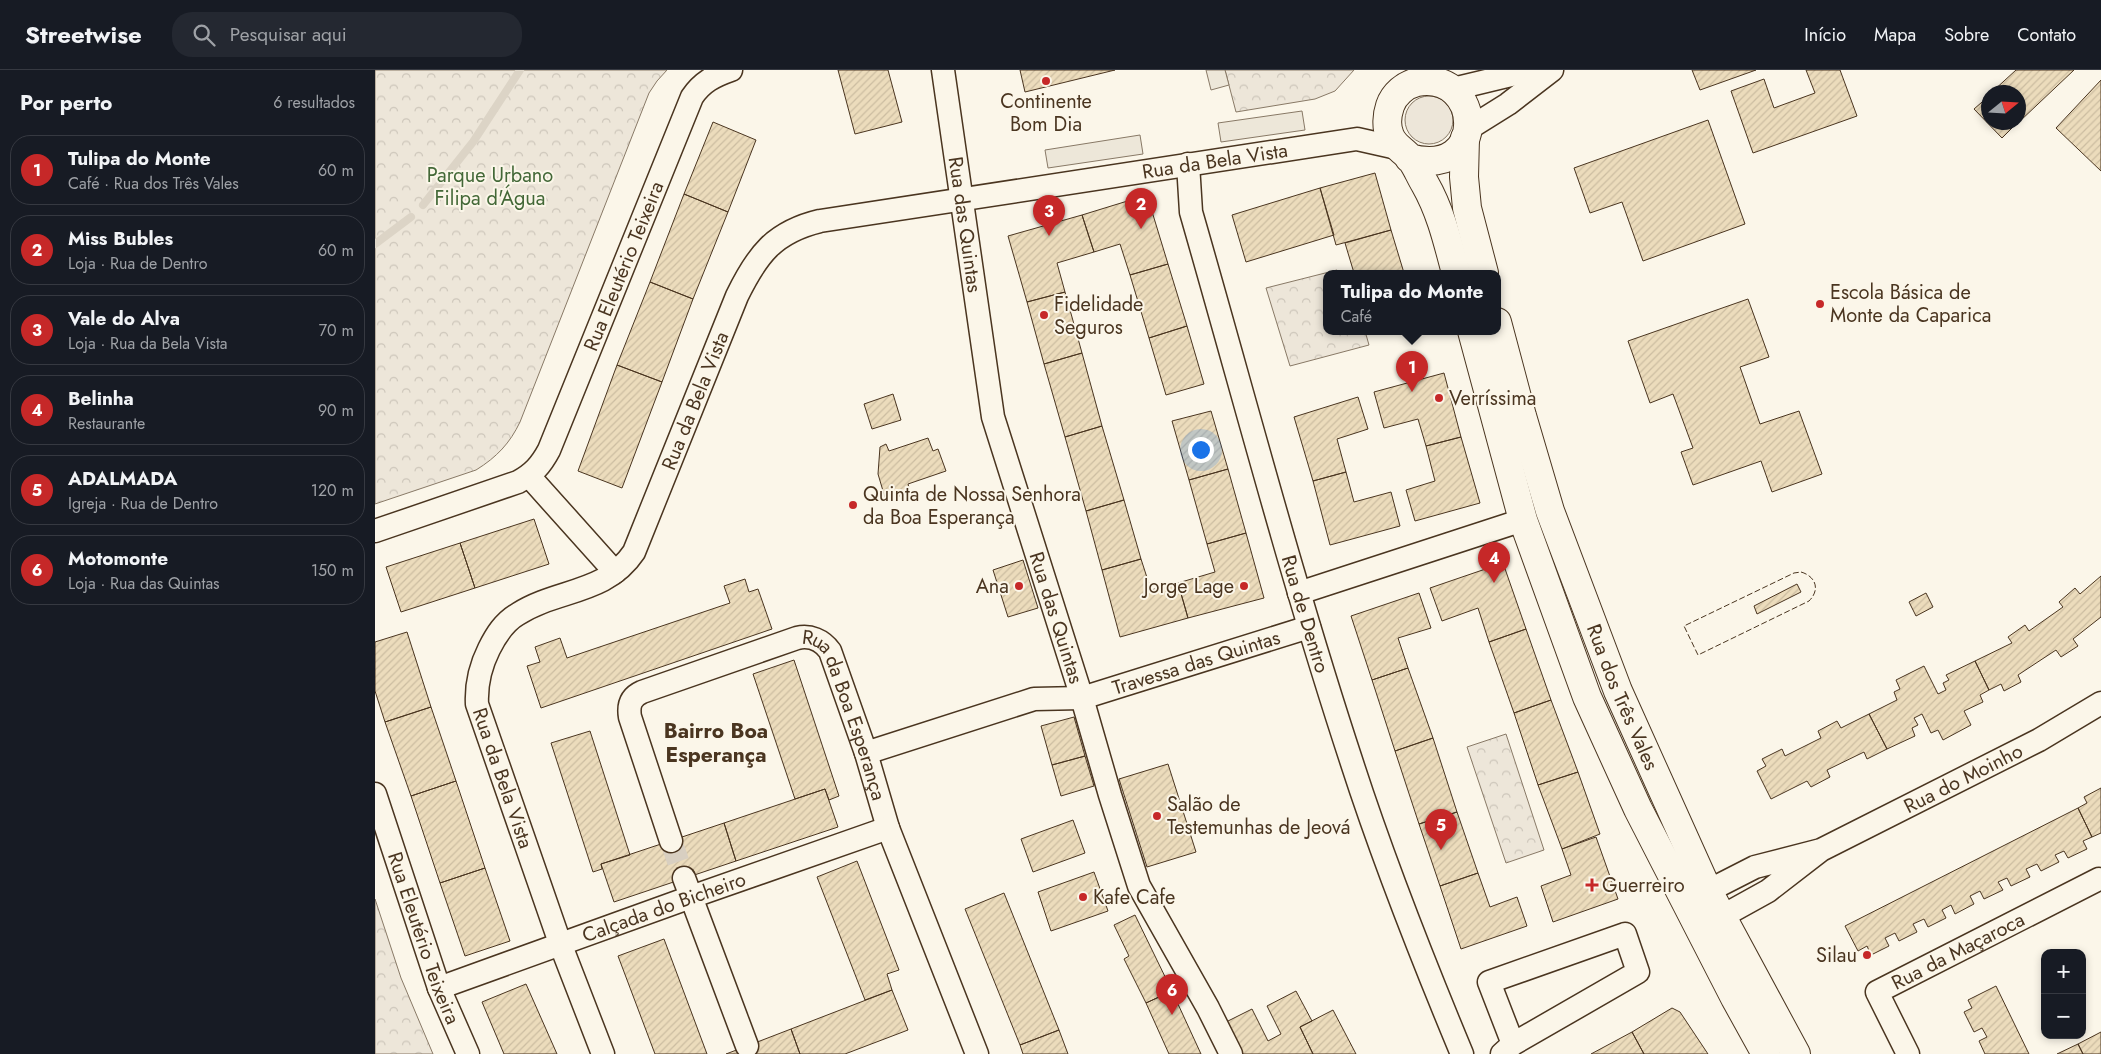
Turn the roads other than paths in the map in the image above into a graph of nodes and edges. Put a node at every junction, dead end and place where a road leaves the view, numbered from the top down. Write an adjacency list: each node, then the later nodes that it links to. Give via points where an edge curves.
1 (731, 70): 16 (street, Rua Eleutério Teixeira, via 707,80 692,97 549,450)
2 (943, 70): 11 (street, Rua das Quintas)
3 (1532, 70): 5 (street)
4 (1552, 70): 7 (street)
5 (1443, 80): 6 (main road, via 1425,80); 7 (main road, via 1463,100 1469,114)
6 (1394, 89): 8 (street); 9 (main road, via 1388,128)
7 (1467, 134): 9 (main road, via 1456,152 1442,160 1425,162); 13 (main road, via 1464,177 1467,208)
8 (1357, 139): 9 (street, Rua da Bela Vista); 10 (street, Rua da Bela Vista)
9 (1403, 153): 12 (main road, via 1439,213)
10 (1188, 164): 11 (street, Rua da Bela Vista); 20 (street, Rua de Dentro, via 1191,212)
11 (963, 199): 19 (street, Rua da Bela Vista, via 804,225 781,236 761,254 737,296 634,552); 22 (street, Rua das Quintas, via 993,417)
12 (1455, 270)
13 (1483, 270)
14 (1473, 335): 17 (main road, Rua dos Três Vales)
15 (1500, 335): 31 (main road, Rua dos Três Vales, via 1559,537 1618,691)
16 (529, 476): 18 (street, Rua Eleutério Teixeira); 19 (street)
17 (1523, 520): 20 (street); 32 (main road, Rua dos Três Vales, via 1587,697 1638,809)
18 (375, 531)
19 (615, 572): 34 (street, Rua da Bela Vista, via 601,582 527,609 509,620 487,654 477,684 477,704)
20 (1299, 593): 21 (street, Rua de Dentro)
21 (1309, 628): 22 (street, Travessa das Quintas); 42 (street, Rua de Dentro, via 1391,874)
22 (1082, 698): 24 (street, via 1033,698); 41 (street, Rua das Quintas, via 1139,886)
23 (2101, 703): 28 (street, Rua do Moinho, via 2039,740)
24 (866, 753): 26 (street, Rua da Boa Esperança); 27 (street, Rua da Boa Esperança, via 830,651 813,638 797,638 641,692 629,704 630,717)
25 (375, 794): 35 (street, Rua Eleutério Teixeira)
26 (888, 828): 30 (street, Calçada do Bicheiro); 40 (street, Rua da Boa Esperança)
27 (671, 841)
28 (1821, 850): 31 (street, Rua do Moinho, via 1755,867); 33 (street, Rua do Moinho, via 1768,891)
29 (2099, 879): 45 (street, Rua da Maçaroca, via 1877,992)
30 (687, 888): 34 (street, Calçada do Bicheiro); 36 (street)
31 (1708, 891): 32 (street, Rua do Moinho); 33 (main road, Rua dos Três Vales)
32 (1692, 914): 33 (street); 43 (main road, Rua dos Três Vales)
33 (1721, 917): 44 (main road, Rua dos Três Vales)
34 (560, 943): 35 (street, Calçada do Bicheiro); 39 (street, Rua da Bela Vista)
35 (439, 988): 38 (street, Rua Eleutério Teixeira)
36 (747, 1046)
37 (1507, 1049): 37 (street, via 1638,972 1625,934 1489,982)
38 (468, 1054)
39 (603, 1054)
40 (977, 1054)
41 (1231, 1054)
42 (1462, 1054)
43 (1766, 1054)
44 (1796, 1054)
45 (1908, 1054)

